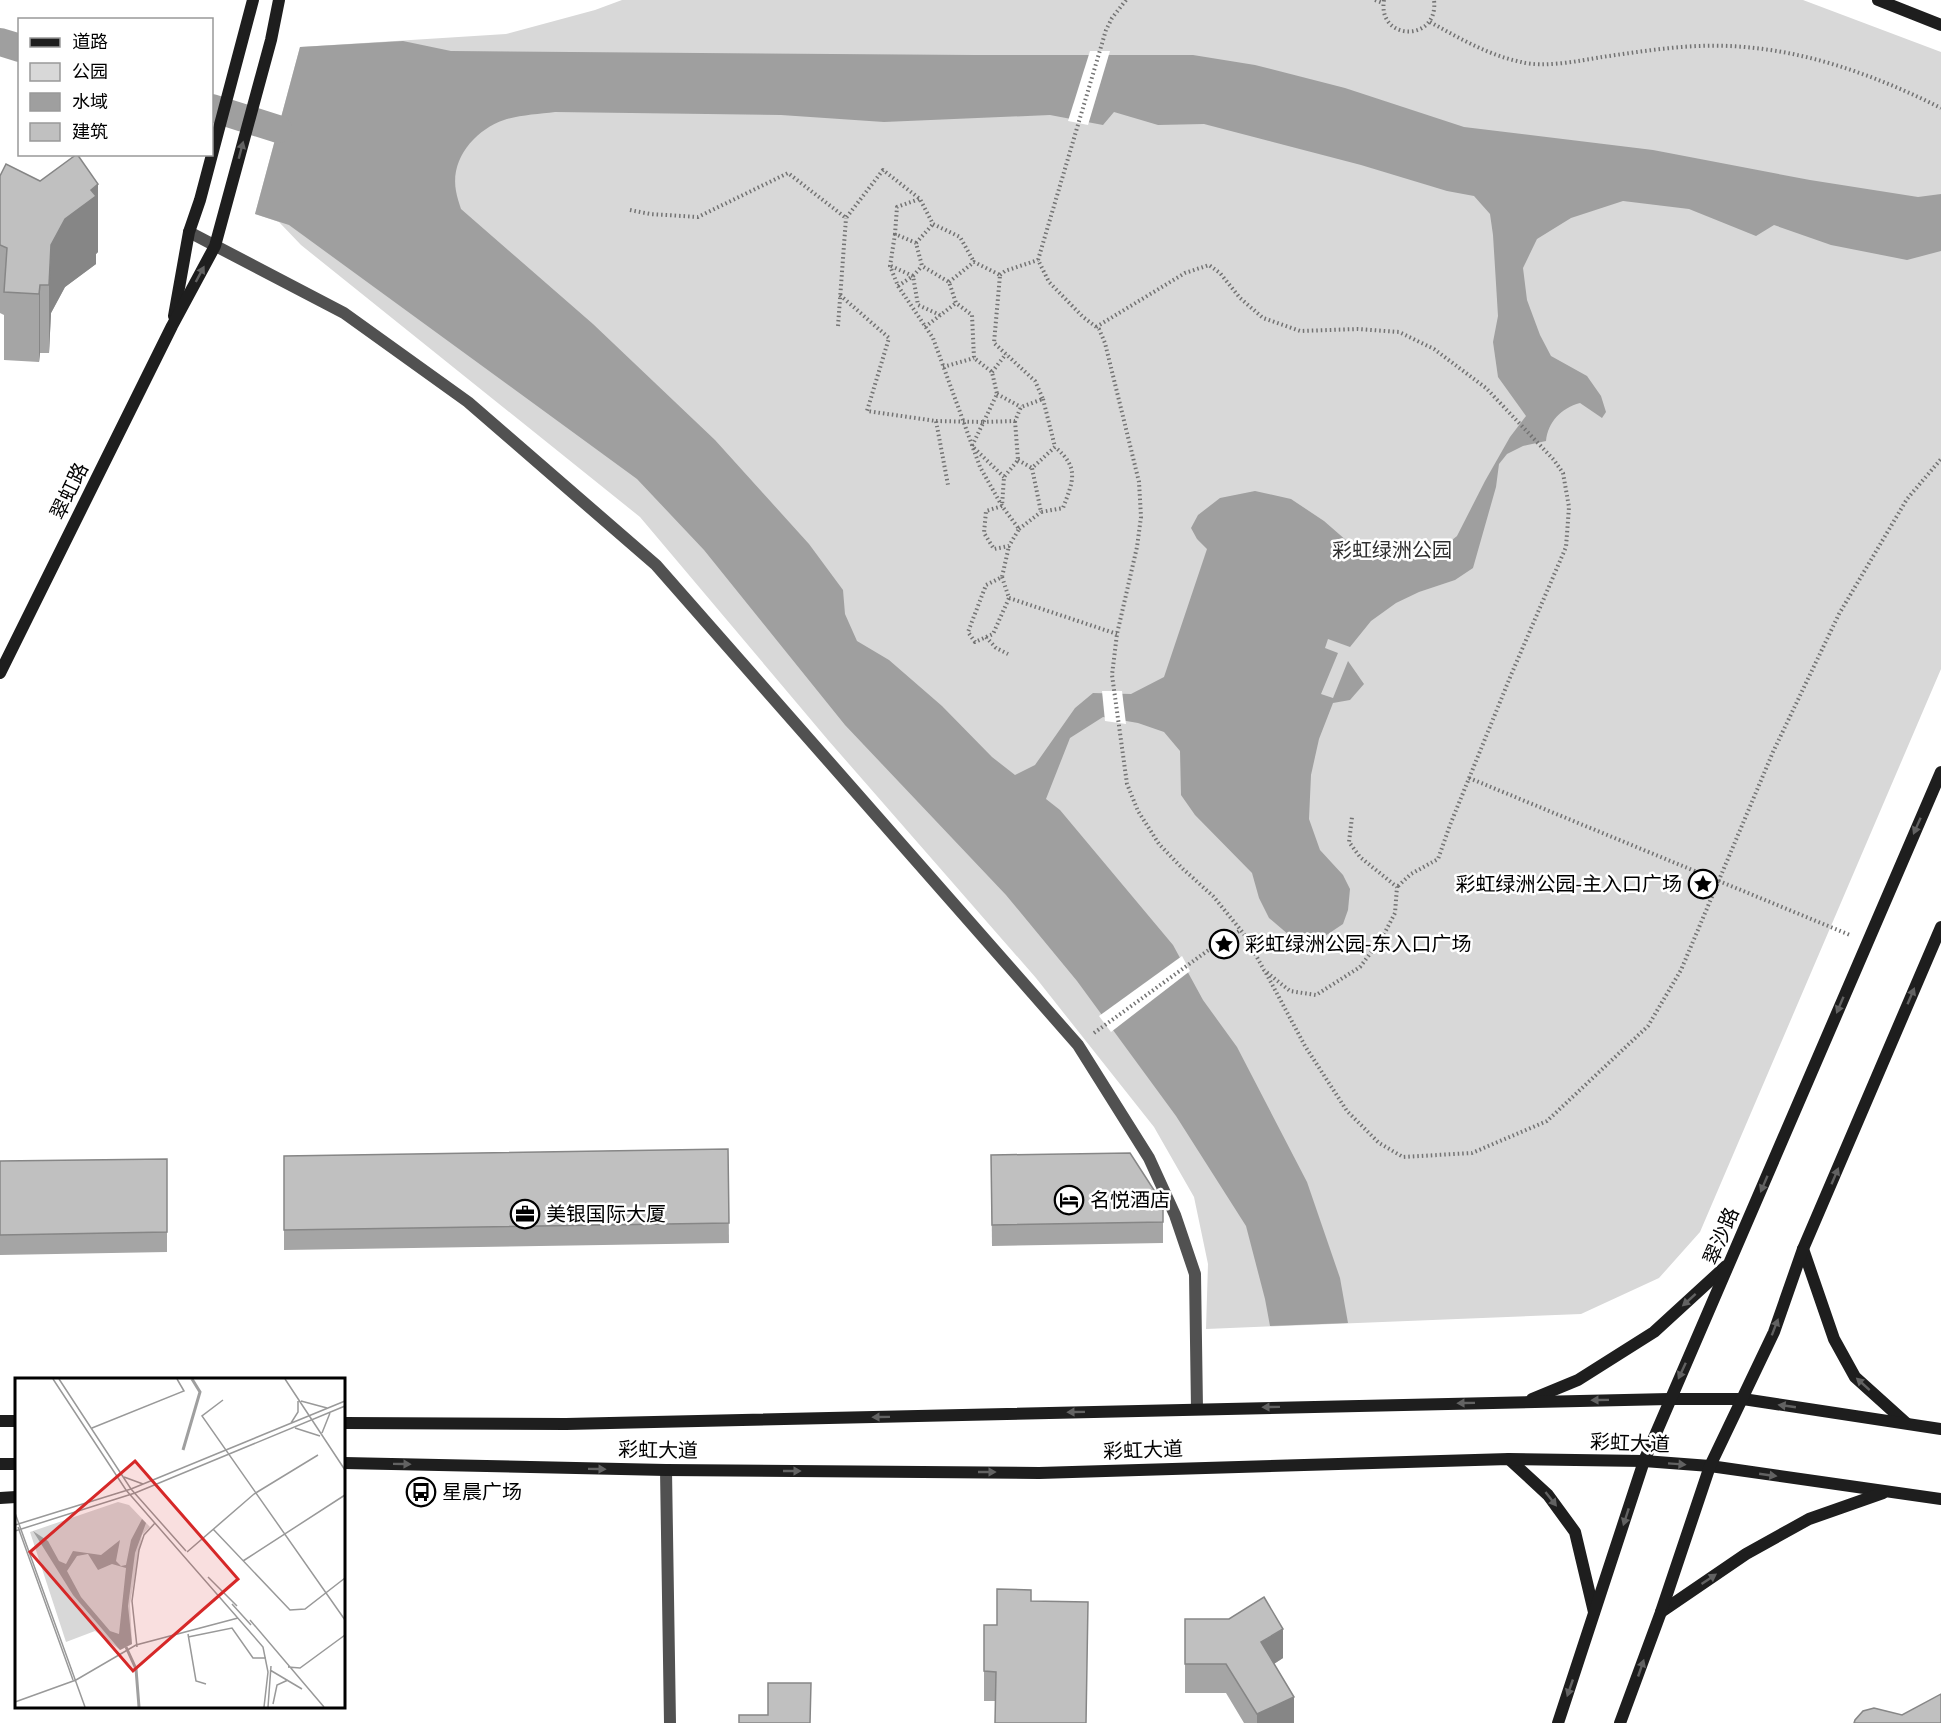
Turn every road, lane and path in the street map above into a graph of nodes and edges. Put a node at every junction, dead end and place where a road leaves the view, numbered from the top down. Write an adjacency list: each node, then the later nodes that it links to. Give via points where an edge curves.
1 (253, 0): 11 (main road, 翠虹路)
2 (279, 0): 20 (main road, 翠虹路, one-way to 2)
3 (1126, 0): 21 (path, via 1106,30)
4 (1375, 0): 7 (path)
5 (1434, 0): 8 (path)
6 (1878, 0): 9 (main road)
7 (1383, 1): 8 (path, via 1386,19 1399,30 1415,31)
8 (1430, 22): 10 (path, via 1481,50 1523,63 1566,63 1657,49 1729,46 1807,56 1844,67)
9 (1941, 25)
10 (1941, 108)
11 (213, 152)
12 (212, 156): 17 (main road, 翠虹路)
13 (920, 199): 15 (path, via 883,170); 16 (path); 18 (path, via 897,207)
14 (630, 210): 15 (path, via 698,218 788,173)
15 (846, 218): 29 (path)
16 (933, 224): 19 (path); 22 (path, via 960,237)
17 (189, 232): 20 (street); 32 (main road, 翠虹路)
18 (895, 234): 19 (path); 23 (path)
19 (916, 243): 24 (path)
20 (215, 246): 32 (main road, 翠虹路, one-way to 20); 79 (street, via 344,313 449,388 656,565 1078,1045 1149,1158 1175,1215 1194,1274)
21 (1038, 261): 25 (path); 35 (path, via 1049,282)
22 (974, 262): 25 (path); 27 (path)
23 (890, 266): 26 (path); 28 (path)
24 (922, 266): 26 (path); 27 (path)
25 (1000, 275): 36 (path, via 994,343)
26 (913, 276): 28 (path); 31 (path, via 918,304)
27 (949, 282): 30 (path)
28 (898, 286): 34 (path)
29 (840, 295): 33 (path); 43 (path, via 889,338 867,411)
30 (956, 303): 31 (path); 37 (path, via 972,315)
31 (940, 315): 34 (path)
32 (172, 326): 63 (main road, 翠虹路)
33 (838, 326)
34 (925, 327): 38 (path)
35 (1096, 327): 60 (path, via 1105,343 1138,482 1141,517); 65 (path, via 1185,273 1209,265 1263,318 1300,331 1399,332 1434,349 1486,388 1542,448 1563,474 1569,507 1566,547)
36 (1006, 354): 39 (path); 41 (path, via 1035,381)
37 (974, 358): 38 (path); 39 (path)
38 (943, 367): 45 (path)
39 (992, 372): 40 (path)
40 (997, 394): 42 (path); 46 (path)
41 (1042, 399): 42 (path); 48 (path)
42 (1021, 407): 44 (path)
43 (936, 421): 45 (path, bridge); 53 (path)
44 (1015, 421): 46 (path); 50 (path)
45 (963, 422): 46 (path, bridge); 47 (path)
46 (983, 422): 47 (path)
47 (972, 446): 52 (path); 54 (path)
48 (1054, 447): 51 (path); 55 (path, via 1067,458 1073,479 1063,508)
49 (1941, 459): 67 (path, via 1908,500 1839,614 1773,752)
50 (1018, 460): 51 (path); 52 (path)
51 (1032, 468): 55 (path)
52 (1004, 477): 54 (path)
53 (948, 485)
54 (1002, 506): 56 (path); 57 (path, via 986,511 984,533 994,549)
55 (1041, 512): 56 (path)
56 (1019, 529): 57 (path)
57 (1009, 546): 58 (path)
58 (1002, 578): 59 (path); 61 (path, via 986,585 968,632 975,642)
59 (1009, 598): 60 (path); 61 (path, via 993,634)
60 (1117, 634): 70 (path, via 1112,675 1120,745 1127,784 1138,811 1159,844 1213,896)
61 (986, 638): 62 (path)
62 (1008, 654)
63 (0, 673)
64 (1941, 772): 71 (main road, 翠沙路, one-way to 71)
65 (1469, 778): 67 (path); 68 (path, via 1438,859)
66 (1352, 817): 68 (path, via 1349,842 1360,857)
67 (1719, 879): 71 (path); 72 (path, via 1680,970 1648,1026 1547,1121 1472,1153 1403,1157 1378,1143 1347,1111 1305,1046)
68 (1397, 887): 72 (path, via 1395,913 1382,938 1360,967 1316,995 1290,991)
69 (1941, 927): 74 (main road, one-way to 69)
70 (1241, 930): 72 (path); 73 (path)
71 (1867, 942): 75 (main road, 翠沙路, one-way to 75)
72 (1264, 970)
73 (1098, 1030)
74 (1803, 1249): 77 (main road, one-way to 74, via 1774,1332); 81 (main road, one-way to 74, via 1855,1377 1834,1339)
75 (1732, 1261): 76 (main road, 翠沙路, one-way to 76); 78 (main road, one-way to 78, via 1653,1332 1578,1380)
76 (1669, 1399): 77 (main road, 彩虹大道); 78 (main road, 彩虹大道, one-way to 78); 84 (main road, 翠沙路)
77 (1743, 1399): 81 (main road, 彩虹大道, one-way to 77); 86 (main road)
78 (1525, 1402): 79 (main road, 彩虹大道, one-way to 79)
79 (1197, 1409): 80 (main road, 彩虹大道, one-way to 80, via 566,1424)
80 (345, 1423)
81 (1907, 1424): 82 (main road, 彩虹大道)
82 (1941, 1429)
83 (1509, 1459): 84 (main road, 彩虹大道); 87 (main road, 彩虹大道, one-way to 83, via 1039,1473); 92 (main road, one-way to 92, via 1548,1495 1575,1532)
84 (1644, 1461): 86 (main road, 彩虹大道, one-way to 86); 92 (main road, 翠沙路, one-way to 92)
85 (345, 1463): 87 (main road, 彩虹大道, one-way to 87)
86 (1710, 1466): 88 (main road, 彩虹大道, one-way to 88); 93 (main road)
87 (666, 1470): 94 (street)
88 (1887, 1492): 91 (main road, 彩虹大道); 93 (main road, one-way to 88, via 1746,1554 1809,1519)
89 (15, 1497): 90 (main road)
90 (0, 1498)
91 (1941, 1499)
92 (1594, 1612): 95 (main road, 翠沙路, one-way to 95)
93 (1661, 1612): 96 (main road, one-way to 93)
94 (670, 1723)
95 (1558, 1723)
96 (1620, 1723)

